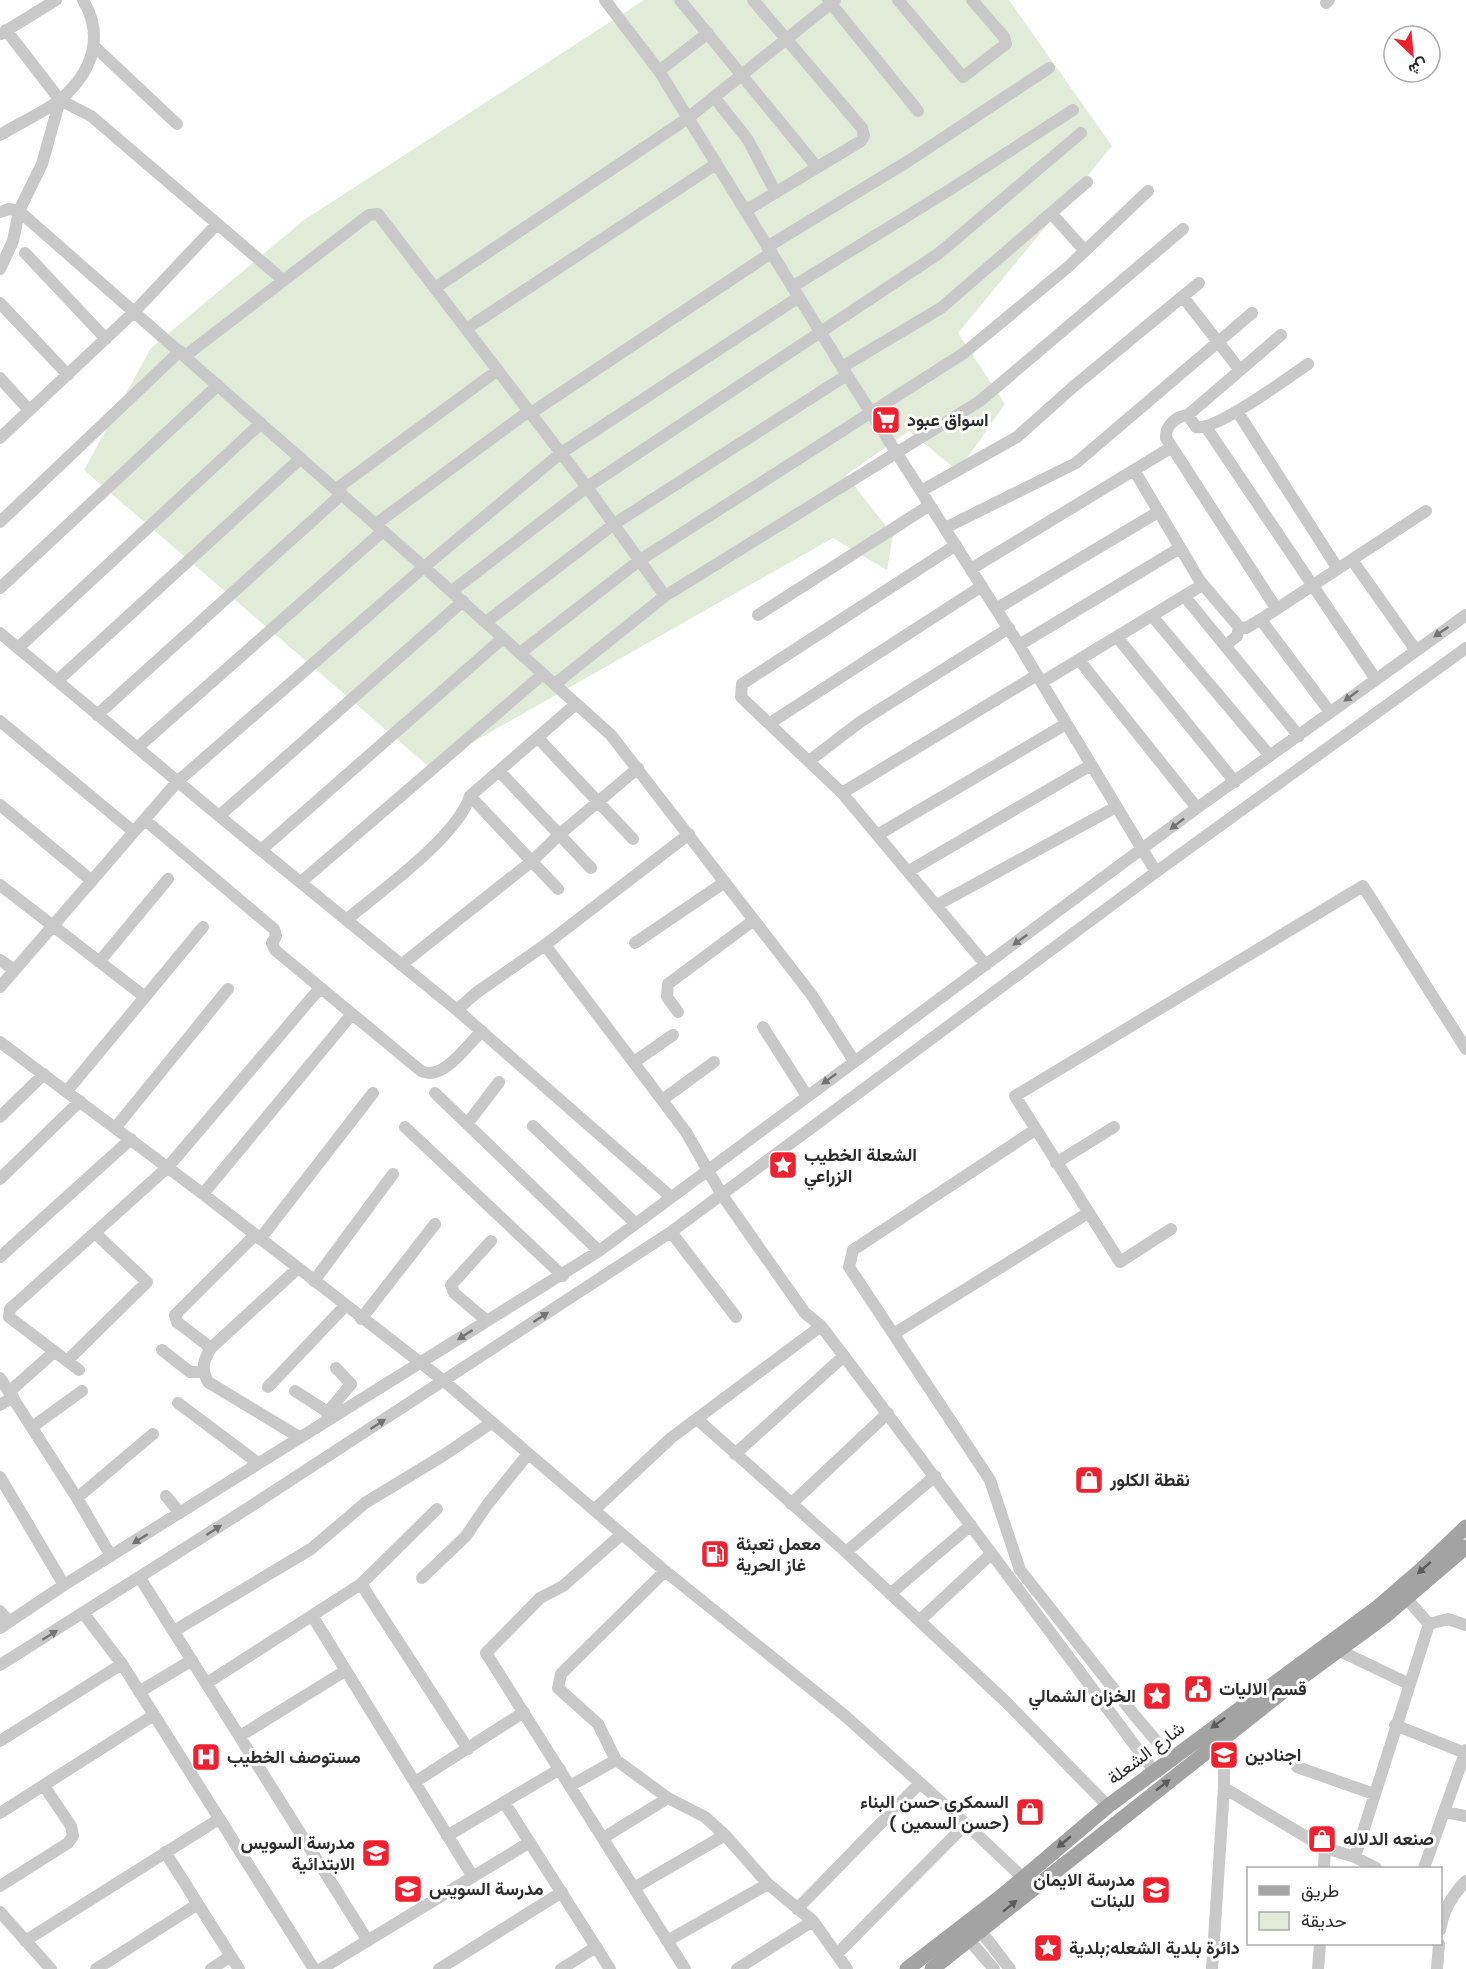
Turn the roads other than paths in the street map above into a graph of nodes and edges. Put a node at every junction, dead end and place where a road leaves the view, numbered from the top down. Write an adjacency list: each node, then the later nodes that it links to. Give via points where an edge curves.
1 (56, 0): 9 (street)
2 (83, 0): 12 (street, via 93,22)
3 (605, 0): 14 (street)
4 (680, 0): 10 (street)
5 (753, 0): 11 (street)
6 (898, 0): 7 (street, via 963,77 1006,44)
7 (972, 0)
8 (831, 1): 11 (street); 19 (street)
9 (3, 32): 17 (street)
10 (708, 33): 14 (street); 15 (street)
11 (786, 40): 15 (street); 25 (street, via 862,128 864,136)
12 (95, 47): 17 (street, via 79,77); 21 (street)
13 (1049, 68): 35 (street)
14 (659, 71): 20 (street)
15 (743, 74): 16 (street); 25 (street)
16 (714, 97): 20 (street); 28 (street, via 748,140)
17 (60, 100): 23 (street); 29 (street, via 42,164); 33 (street, via 91,116)
18 (1073, 110): 42 (street)
19 (918, 111)
20 (688, 118): 24 (street); 41 (street)
21 (177, 124)
22 (1081, 133): 48 (street, via 938,254)
23 (0, 135)
24 (716, 164): 30 (street); 47 (street)
25 (817, 167): 28 (street)
26 (1088, 182): 32 (street)
27 (1148, 191): 36 (street)
28 (776, 193): 30 (street)
29 (19, 211): 31 (street, via 9,208); 38 (street, via 13,241); 45 (street)
30 (745, 211): 35 (street)
31 (0, 212)
32 (1051, 213): 36 (street); 56 (street, via 941,308)
33 (217, 224): 39 (street); 45 (street)
34 (1184, 230): 69 (street, via 980,401)
35 (769, 250): 42 (street); 63 (street)
36 (1085, 251): 61 (street, via 964,353)
37 (25, 253): 50 (street)
38 (0, 269)
39 (284, 280): 41 (street, via 373,213 382,218); 52 (street)
40 (1199, 283): 43 (street)
41 (435, 288): 47 (street)
42 (796, 292): 48 (street); 70 (street)
43 (1182, 297): 51 (street); 74 (street, via 1017,437)
44 (0, 303): 57 (street)
45 (135, 311): 50 (street); 52 (street)
46 (1252, 314): 51 (street)
47 (466, 329): 54 (street)
48 (821, 333): 56 (street); 73 (street)
49 (1281, 335): 55 (street)
50 (106, 339): 57 (street)
51 (1217, 343): 55 (street); 82 (street, via 1070,468)
52 (182, 354): 59 (street); 79 (street)
53 (1308, 364): 62 (street)
54 (498, 370): 63 (street); 75 (street)
55 (1240, 370): 64 (street)
56 (845, 371): 61 (street); 80 (street)
57 (68, 375): 60 (street)
58 (0, 378): 60 (street)
59 (218, 385): 65 (street); 93 (street)
60 (29, 410): 67 (street)
61 (870, 411): 69 (street); 85 (street)
62 (1237, 411): 66 (street); 89 (street)
63 (530, 412): 70 (street); 81 (street)
64 (1188, 415): 66 (street, via 1196,427); 68 (street, via 1168,426)
65 (261, 423): 71 (street); 112 (street)
66 (1206, 427): 92 (street)
67 (0, 438)
68 (1172, 447): 72 (street); 98 (street)
69 (896, 451): 74 (street); 95 (street)
70 (561, 453): 73 (street); 87 (street)
71 (301, 458): 75 (street); 120 (street)
72 (1134, 470): 78 (street); 88 (street)
73 (587, 487): 80 (street); 94 (street)
74 (921, 491): 76 (street)
75 (339, 492): 81 (street); 124 (street)
76 (930, 505): 82 (street); 100 (street)
77 (1426, 511): 86 (street)
78 (1158, 512): 84 (street); 99 (street)
79 (0, 522)
80 (614, 524): 85 (street); 104 (street)
81 (380, 527): 87 (street); 130 (street)
82 (945, 528): 83 (street)
83 (956, 545): 88 (street); 126 (street, via 742,684 741,697)
84 (1180, 548): 90 (street); 110 (street)
85 (640, 560): 95 (street); 115 (street)
86 (1352, 560): 89 (street); 114 (street)
87 (424, 567): 94 (street); 136 (street)
88 (971, 569): 91 (street)
89 (1338, 569): 92 (street)
90 (1200, 581): 96 (street, via 1196,590); 105 (street)
91 (982, 586): 99 (street); 126 (street)
92 (1311, 586): 98 (street); 118 (street)
93 (0, 588)
94 (452, 591): 97 (street)
95 (665, 596): 121 (street)
96 (1185, 597): 102 (street); 111 (street)
97 (463, 601): 104 (street); 144 (street)
98 (1276, 608): 103 (street)
99 (996, 609): 106 (street)
100 (758, 615)
101 (1466, 615): 114 (street, one-way to 114)
102 (1152, 616): 108 (street); 131 (street)
103 (1263, 618): 105 (street, via 1246,628); 123 (street)
104 (486, 622): 109 (street)
105 (1239, 627): 111 (street, via 1237,636)
106 (1009, 628): 110 (street); 132 (street, via 860,722)
107 (0, 633): 112 (street)
108 (1117, 637): 116 (street); 137 (street)
109 (503, 638): 115 (street); 151 (street)
110 (1019, 645): 119 (street)
111 (1225, 646): 128 (street)
112 (18, 648): 120 (street)
113 (1466, 648): 156 (street)
114 (1415, 649): 118 (street)
115 (520, 653): 117 (street)
116 (1079, 660): 119 (street); 143 (street)
117 (543, 674): 121 (street); 159 (street)
118 (1375, 678): 123 (street, one-way to 123)
119 (1039, 679): 127 (street); 138 (street)
120 (57, 681): 124 (street)
121 (555, 684): 122 (street)
122 (576, 704): 129 (street); 134 (street, via 611,735)
123 (1330, 712): 128 (street)
124 (97, 715): 130 (street)
125 (0, 721): 146 (street)
126 (770, 723): 132 (street)
127 (1066, 724): 133 (street); 149 (street)
128 (1299, 736): 131 (street)
129 (538, 738): 135 (street); 140 (street)
130 (137, 748): 136 (street)
131 (1270, 756): 137 (street)
132 (809, 761): 138 (street)
133 (1091, 765): 142 (street); 155 (street)
134 (638, 768): 140 (street); 148 (street)
135 (499, 771): 139 (street); 147 (street)
136 (177, 782): 144 (street); 145 (street)
137 (1235, 782): 143 (street)
138 (842, 793): 149 (street)
139 (470, 796): 153 (street); 164 (street, via 446,834)
140 (599, 800): 147 (street); 150 (street)
141 (0, 805): 158 (street)
142 (1116, 807): 152 (street); 163 (street)
143 (1197, 808): 152 (street, one-way to 152)
144 (219, 816): 151 (street)
145 (145, 820): 146 (street); 176 (street, via 274,929 275,950)
146 (134, 832): 158 (street)
147 (560, 834): 153 (street); 154 (street)
148 (688, 834): 160 (street); 169 (street)
149 (879, 834): 155 (street)
150 (633, 839)
151 (261, 850): 159 (street)
152 (1142, 851): 156 (street); 173 (street, one-way to 173)
153 (532, 861): 162 (street); 172 (street)
154 (591, 868)
155 (909, 871): 163 (street)
156 (1156, 872): 212 (street)
157 (168, 879): 171 (street)
158 (92, 881): 166 (street)
159 (301, 882): 164 (street)
160 (725, 882): 165 (street); 168 (street)
161 (0, 885): 166 (street)
162 (558, 889)
163 (937, 905): 173 (street)
164 (346, 920): 172 (street)
165 (754, 920): 180 (street, via 668,984 667,997); 187 (street, via 811,994)
166 (53, 926): 171 (street); 174 (street)
167 (203, 927): 178 (street)
168 (635, 943)
169 (545, 945): 179 (street); 188 (street)
170 (0, 960): 174 (street)
171 (99, 962): 178 (street)
172 (401, 965): 179 (street)
173 (986, 965): 187 (street)
174 (14, 970): 175 (street)
175 (0, 987)
176 (320, 987): 181 (street); 207 (street)
177 (228, 989): 201 (street)
178 (145, 997): 192 (street)
179 (458, 1010): 183 (street)
180 (678, 1012)
181 (352, 1014): 183 (street, via 428,1075 441,1072); 211 (street)
182 (763, 1027): 195 (street)
183 (482, 1031): 213 (street)
184 (673, 1035): 188 (street)
185 (2, 1048): 190 (street)
186 (1466, 1049): 204 (street, via 1363,886 1015,1096)
187 (854, 1061): 195 (street, one-way to 195)
188 (633, 1062): 196 (street)
189 (714, 1062): 196 (street)
190 (44, 1074): 192 (street); 198 (street)
191 (499, 1082): 199 (street)
192 (67, 1091): 197 (street)
193 (373, 1093): 220 (street)
194 (435, 1093): 199 (street)
195 (807, 1096): 208 (street)
196 (662, 1100): 208 (street, via 686,1132)
197 (80, 1101): 201 (street); 210 (street)
198 (0, 1117)
199 (467, 1124): 222 (street)
200 (533, 1126): 215 (street)
201 (116, 1127): 205 (street)
202 (405, 1127): 225 (street)
203 (1114, 1127): 206 (street)
204 (1035, 1130): 206 (street); 232 (street, via 853,1250 849,1267)
205 (131, 1139): 207 (street); 223 (street)
206 (1056, 1163): 214 (street)
207 (168, 1167): 211 (street); 219 (street)
208 (707, 1171): 212 (street); 213 (street)
209 (393, 1174): 226 (street)
210 (0, 1179)
211 (203, 1194): 220 (street)
212 (723, 1195): 218 (street); 231 (street, via 804,1312)
213 (671, 1197): 215 (street)
214 (1088, 1213): 217 (street, via 1120,1262); 232 (street)
215 (635, 1223): 222 (street)
216 (435, 1224): 229 (street)
217 (1171, 1229)
218 (671, 1232): 228 (street); 243 (street, one-way to 218)
219 (96, 1234): 235 (street, via 8,1312 9,1317); 237 (street, via 147,1282)
220 (257, 1237): 224 (street); 233 (street, via 175,1315 177,1322)
221 (491, 1241): 230 (street, via 452,1285 454,1293)
222 (598, 1251): 225 (street)
223 (0, 1257)
224 (297, 1269): 226 (street); 233 (street)
225 (563, 1276): 230 (street)
226 (314, 1281): 227 (street)
227 (345, 1306): 229 (street); 244 (street)
228 (736, 1317)
229 (361, 1319): 238 (street)
230 (486, 1321): 238 (street, one-way to 238)
231 (820, 1326): 236 (street); 252 (street)
232 (896, 1333): 306 (street, via 990,1480 1020,1570)
233 (211, 1348): 241 (street)
234 (162, 1350): 241 (street, via 190,1372)
235 (54, 1352): 237 (street); 247 (street)
236 (844, 1356): 250 (street); 258 (street)
237 (67, 1361): 240 (street)
238 (421, 1363): 243 (street); 251 (street)
239 (336, 1368): 251 (street, via 351,1384)
240 (79, 1370)
241 (203, 1372): 256 (street, via 208,1382)
242 (0, 1378): 247 (street)
243 (444, 1382): 253 (street); 276 (street, one-way to 243)
244 (268, 1387)
245 (82, 1391): 254 (street)
246 (296, 1391): 251 (street)
247 (11, 1394): 249 (street); 254 (street)
248 (178, 1403): 259 (street)
249 (0, 1405)
250 (888, 1413): 260 (street); 264 (street)
251 (331, 1415): 256 (street)
252 (698, 1419): 258 (street); 266 (street, via 671,1438)
253 (491, 1422): 257 (street); 289 (street, via 365,1503 311,1549)
254 (32, 1427): 263 (street)
255 (153, 1434): 263 (street)
256 (299, 1437): 259 (street)
257 (528, 1454): 266 (street); 277 (street, via 466,1536)
258 (735, 1454): 264 (street)
259 (258, 1463): 267 (street)
260 (935, 1476): 268 (street); 272 (street)
261 (0, 1477): 279 (street)
262 (166, 1496): 267 (street)
263 (77, 1498): 274 (street)
264 (791, 1504): 272 (street)
265 (437, 1509): 278 (street)
266 (594, 1510): 270 (street)
267 (180, 1513): 274 (street, one-way to 274)
268 (971, 1525): 273 (street); 280 (street)
269 (1466, 1527): 306 (main road, شارع الشعلة, one-way to 306, via 1378,1607)
270 (622, 1534): 275 (street); 298 (street, via 563,1586 540,1598 486,1653)
271 (1466, 1547): 281 (main road, شارع الشعلة)
272 (846, 1552): 280 (street)
273 (991, 1554): 285 (street); 310 (street)
274 (111, 1556): 279 (street)
275 (665, 1571): 307 (street, via 561,1674 558,1682 564,1695 597,1724); 312 (street, via 801,1678)
276 (140, 1578): 283 (street); 289 (street)
277 (422, 1578)
278 (361, 1584): 284 (street); 304 (street)
279 (64, 1585): 288 (street)
280 (890, 1594): 285 (street)
281 (1407, 1599): 287 (street); 290 (main road, شارع الشعلة)
282 (0, 1611): 288 (street)
283 (84, 1614): 292 (street); 293 (street, one-way to 283)
284 (313, 1617): 294 (street); 295 (street)
285 (919, 1621): 319 (street)
286 (1465, 1623): 287 (street, via 1448,1619)
287 (1429, 1624): 296 (street)
288 (5, 1625)
289 (174, 1631): 291 (street)
290 (1338, 1650): 296 (street); 302 (main road, شارع الشعلة)
291 (192, 1660): 295 (street); 297 (street)
292 (122, 1664): 297 (street); 303 (street)
293 (0, 1665)
294 (345, 1671): 301 (street); 311 (street)
295 (207, 1683): 301 (street)
296 (1409, 1684): 300 (street)
297 (139, 1692): 299 (street)
298 (524, 1712): 304 (street); 309 (street)
299 (154, 1715): 313 (street); 323 (street)
300 (1395, 1725): 305 (street); 316 (street)
301 (240, 1736): 349 (street)
302 (1224, 1737): 315 (street); 347 (main road, شارع الشعلة, one-way to 302)
303 (0, 1741)
304 (468, 1749): 311 (street)
305 (1466, 1752): 320 (street)
306 (1171, 1758): 310 (main road, شارع الشعلة)
307 (616, 1760): 314 (street); 317 (street)
308 (1297, 1767): 316 (street)
309 (560, 1769): 314 (street); 318 (street)
310 (1154, 1770): 319 (main road, شارع الشعلة)
311 (415, 1782): 326 (street)
312 (920, 1783): 324 (street); 343 (street)
313 (44, 1786): 321 (street); 339 (street, via 71,1826 73,1836)
314 (570, 1786): 327 (street)
315 (1224, 1788): 329 (street); 372 (street)
316 (1374, 1794): 331 (street)
317 (668, 1798): 325 (street, via 705,1817); 327 (street)
318 (504, 1802): 326 (street); 328 (street)
319 (1108, 1806): 336 (main road, شارع الشعلة, one-way to 336)
320 (1445, 1812): 322 (street); 334 (street)
321 (0, 1813)
322 (1466, 1816)
323 (219, 1819): 330 (street); 360 (street)
324 (966, 1824): 336 (street); 354 (street)
325 (725, 1834): 338 (street); 340 (street)
326 (447, 1836): 335 (street)
327 (603, 1838): 340 (street)
328 (530, 1842): 335 (street); 341 (street)
329 (1324, 1848): 331 (street); 332 (street)
330 (165, 1852): 342 (street); 348 (street)
331 (1355, 1857): 333 (street)
332 (1324, 1867)
333 (1372, 1867)
334 (1425, 1867)
335 (473, 1877): 349 (street)
336 (1023, 1878): 347 (main road, شارع الشعلة)
337 (1466, 1881): 345 (street)
338 (768, 1884): 343 (street); 350 (street)
339 (0, 1886)
340 (634, 1888): 350 (street)
341 (562, 1892): 353 (street); 362 (street)
342 (198, 1905): 355 (street); 357 (street)
343 (797, 1909): 346 (street)
344 (0, 1912): 348 (street)
345 (1442, 1917)
346 (813, 1922): 354 (street); 366 (street)
347 (969, 1928): 368 (main road, شارع الشعلة); 369 (main road, شارع الشعلة); 370 (street); 371 (street)
348 (25, 1941): 356 (street)
349 (368, 1941): 361 (street)
350 (667, 1941): 365 (street)
351 (1320, 1945): 373 (street)
352 (1439, 1945): 374 (street)
353 (596, 1947): 363 (street); 364 (street)
354 (838, 1953): 367 (street)
355 (231, 1956): 358 (street); 359 (street)
356 (51, 1969)
357 (96, 1969)
358 (211, 1969)
359 (240, 1969)
360 (314, 1969)
361 (321, 1969)
362 (439, 1969)
363 (561, 1969)
364 (610, 1969)
365 (685, 1969)
366 (738, 1969)
367 (847, 1969)
368 (908, 1969)
369 (932, 1969)
370 (994, 1969)
371 (1010, 1969)
372 (1212, 1969)
373 (1318, 1969)
374 (1437, 1969)

